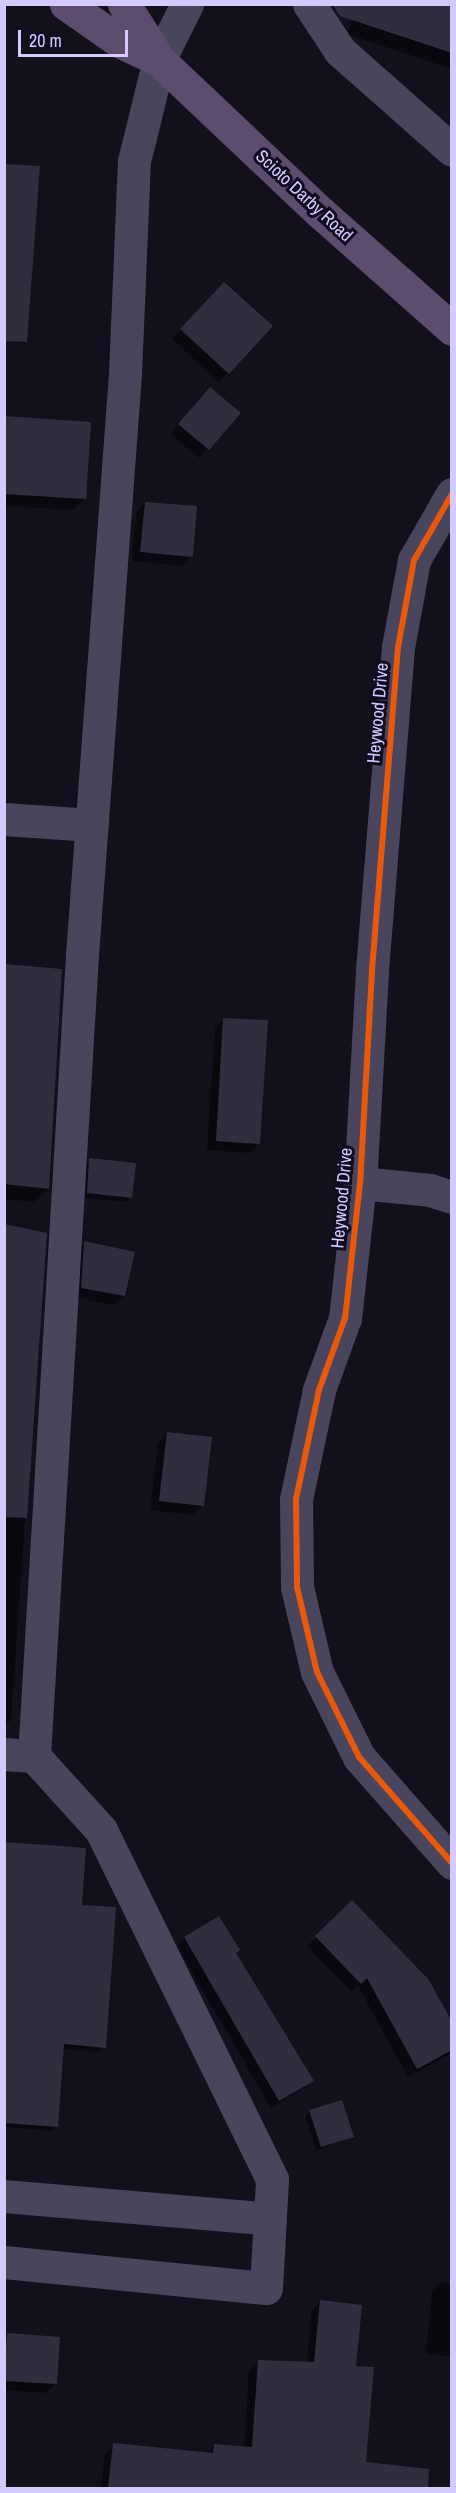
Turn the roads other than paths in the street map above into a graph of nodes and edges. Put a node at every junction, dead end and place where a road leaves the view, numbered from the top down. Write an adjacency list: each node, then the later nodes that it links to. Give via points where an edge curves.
1 (66, 4): 5 (main road, Scioto Darby Road, via 119,41)
2 (124, 4): 5 (main road, Scioto Darby Road)
3 (187, 4): 5 (street)
4 (309, 4): 6 (street, via 340,51)
5 (159, 60): 7 (main road, Scioto Darby Road, via 321,213); 10 (street, via 134,161 124,374)
6 (452, 150)
7 (452, 329)
8 (452, 494): 11 (street, Heywood Drive, via 414,560 398,647 372,971)
9 (4, 819): 10 (street)
10 (92, 825): 13 (street)
11 (360, 1183): 12 (street, via 430,1190); 14 (street, Heywood Drive, via 345,1318 319,1390 296,1500 297,1587 317,1672 359,1756)
12 (452, 1197)
13 (19, 1755): 16 (street, via 101,1830 157,1937 272,2179)
14 (452, 1863)
15 (4, 2196): 16 (street)
16 (270, 2219): 17 (street, via 266,2288)
17 (4, 2262)

